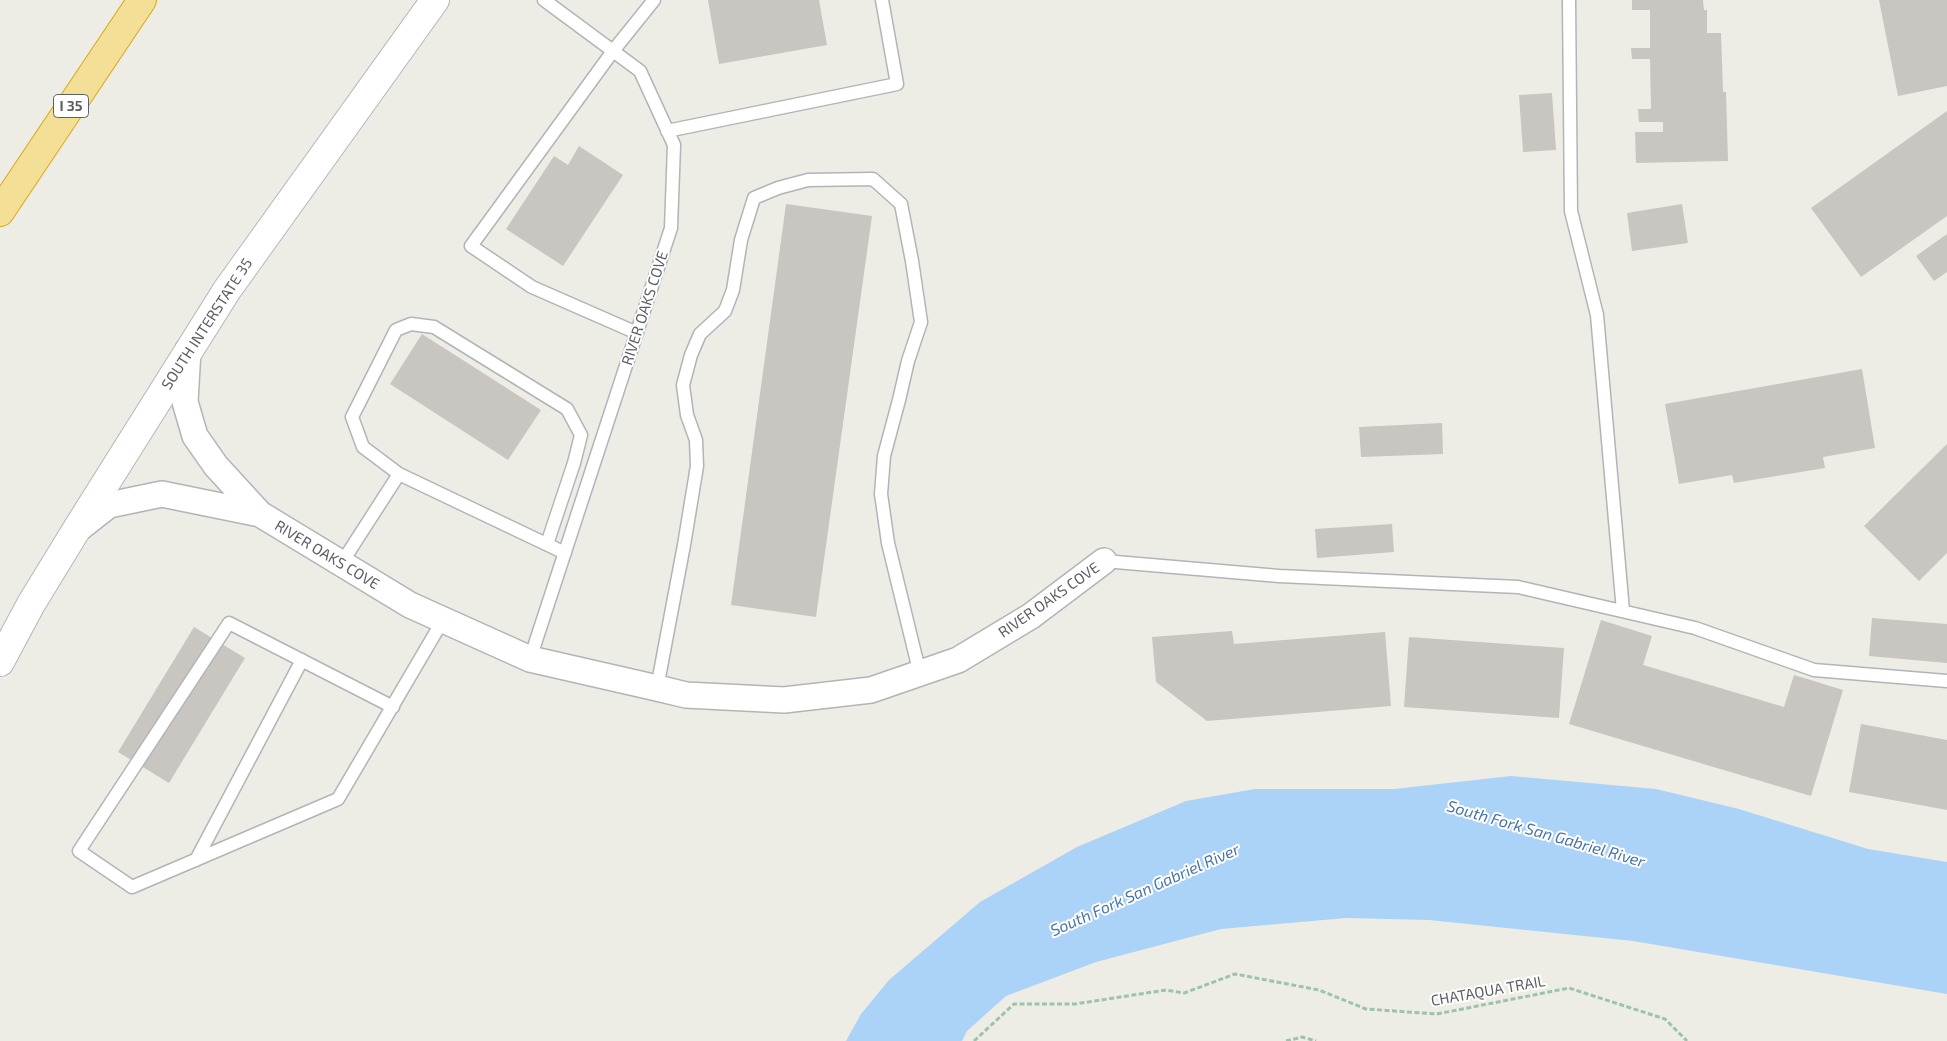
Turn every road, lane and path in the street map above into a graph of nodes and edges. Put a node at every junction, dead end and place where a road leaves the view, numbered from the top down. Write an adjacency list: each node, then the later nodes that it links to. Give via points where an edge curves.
1 (142, 0): 9 (highway, I 35)
2 (435, 0): 11 (main road, SOUTH INTERSTATE 35, via 227,290)
3 (544, 0): 7 (lane, RIVER OAKS COVE)
4 (654, 0): 7 (lane)
5 (882, 0): 8 (lane, via 897,84)
6 (1569, 0): 19 (lane, via 1571,211 1597,315)
7 (613, 51): 8 (lane, RIVER OAKS COVE, via 640,71); 10 (lane, via 471,246 532,287)
8 (667, 131): 10 (lane, RIVER OAKS COVE, via 674,145 671,228)
9 (0, 212)
10 (637, 333): 16 (lane, RIVER OAKS COVE)
11 (188, 350): 13 (street, RIVER OAKS COVE, via 185,402 195,436 216,466); 14 (main road, SOUTH INTERSTATE 35)
12 (399, 474): 15 (lane); 15 (lane, via 363,447 352,417 396,330 412,324 434,327 567,409 581,435); 18 (lane)
13 (260, 514): 14 (street, RIVER OAKS COVE, via 162,494 110,504); 18 (street, RIVER OAKS COVE)
14 (75, 532): 23 (main road, SOUTH INTERSTATE 35)
15 (547, 544): 16 (lane)
16 (565, 553): 21 (lane, RIVER OAKS COVE)
17 (1104, 562): 19 (lane, via 1279,576 1518,587); 24 (street, RIVER OAKS COVE, via 1031,616 958,660)
18 (341, 564): 20 (street, RIVER OAKS COVE, via 410,605)
19 (1623, 610): 25 (lane, via 1695,628 1814,670)
20 (443, 620): 21 (street, RIVER OAKS COVE); 27 (lane)
21 (530, 659): 26 (street, RIVER OAKS COVE)
22 (302, 660): 27 (lane); 28 (lane); 28 (lane, via 229,622 79,851 132,887)
23 (0, 662)
24 (920, 674): 26 (street, RIVER OAKS COVE, via 871,690 784,700 686,695); 26 (lane, via 888,543 881,494 884,456 921,322 901,204 873,179 808,180 754,198 741,240 733,290 725,311 700,334 691,355 684,385 687,415 696,440 697,466)
25 (1947, 682)
26 (657, 688)
27 (393, 706): 28 (lane, via 338,800)
28 (196, 860)
29 (974, 1041): 32 (path, CHATAQUA TRAIL, via 1014,1004 1076,1004 1166,990 1184,993 1234,974 1319,990 1366,1010 1437,1014 1569,988 1665,1019)
30 (1286, 1041): 31 (path, via 1302,1037)
31 (1316, 1041)
32 (1687, 1041)

